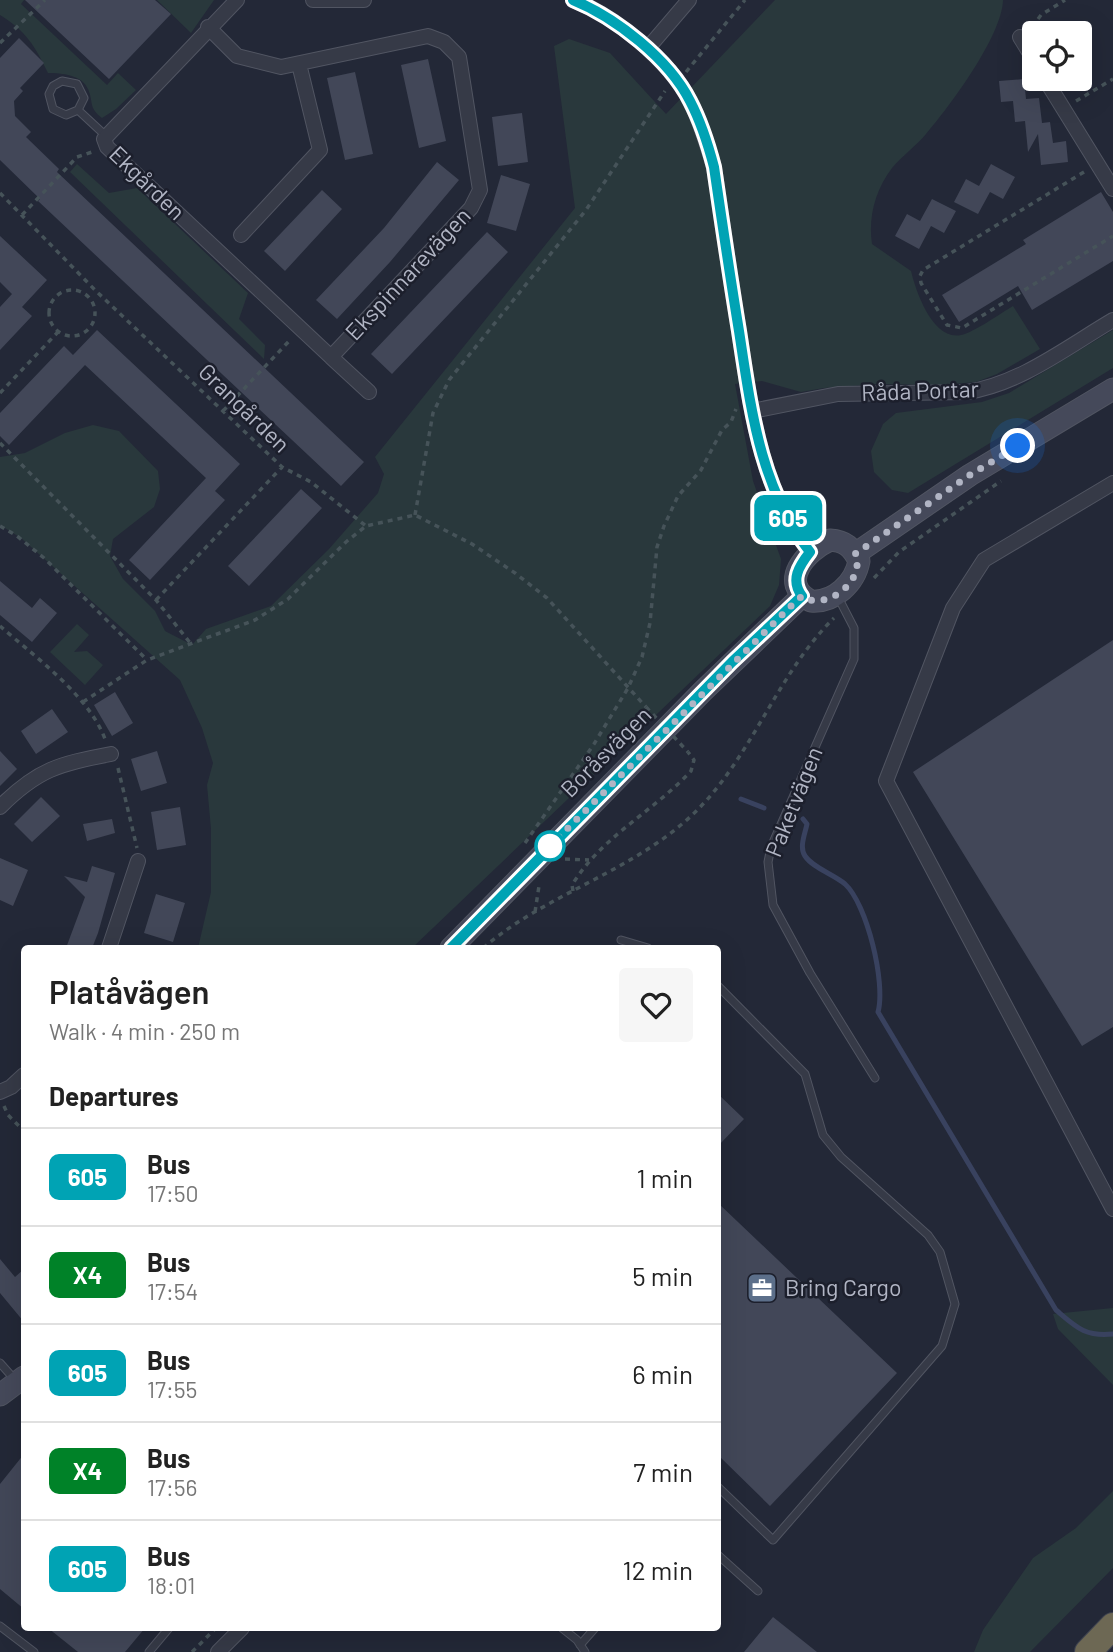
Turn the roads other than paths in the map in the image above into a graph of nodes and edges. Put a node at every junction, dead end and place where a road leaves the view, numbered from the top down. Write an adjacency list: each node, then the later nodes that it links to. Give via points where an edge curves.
1 (236, 0): 6 (street, Ekgården)
2 (313, 0): 3 (street)
3 (364, 0)
4 (573, 0): 9 (street, via 620,24)
5 (689, 0): 9 (street)
6 (208, 27): 10 (street, Ekspinnarevägen, via 237,56 281,67); 13 (street, Ekgården)
7 (1020, 37): 8 (street)
8 (1022, 40)
9 (648, 48): 20 (street, via 689,99 705,134)
10 (299, 64): 15 (street, via 320,150); 17 (street, Ekspinnarevägen, via 428,36 444,42 459,57 480,190 471,208)
11 (1053, 91): 14 (street)
12 (78, 110): 12 (lane, via 66,115 53,109 49,94 53,86 62,81 77,84 83,97); 13 (lane)
13 (107, 141): 17 (street, Ekgården)
14 (1113, 189)
15 (241, 235)
16 (1113, 320): 20 (street, Råda Portar, via 1009,381 985,389 838,394)
17 (331, 357): 19 (street, Ekspinnarevägen)
18 (1113, 389): 23 (street, via 970,475)
19 (369, 392)
20 (752, 411): 22 (street, via 763,461 781,507)
21 (1113, 483): 37 (street, via 984,559 953,608 886,781)
22 (810, 552): 23 (street, via 830,540 850,547); 24 (street, via 796,576)
23 (855, 554): 25 (street, via 857,571)
24 (802, 596): 25 (street, via 811,601); 31 (street, Boråsvägen)
25 (840, 601): 34 (lane, Paketvägen, via 854,628 854,659 771,847 769,883 773,905)
26 (111, 754): 27 (street, via 46,770)
27 (0, 807)
28 (138, 861): 30 (street)
29 (621, 940): 32 (lane)
30 (110, 945)
31 (454, 945)
32 (638, 945)
33 (721, 989): 40 (lane, via 805,1074 823,1135 841,1157 928,1235 940,1252 955,1304 942,1346 773,1540)
34 (875, 1078)
35 (21, 1079): 36 (street)
36 (0, 1092)
37 (1113, 1209)
38 (0, 1363): 39 (lane)
39 (14, 1385)
40 (721, 1490)
41 (721, 1558): 42 (lane)
42 (758, 1591)
43 (0, 1626): 50 (lane)
44 (1113, 1626): 53 (highway)
45 (166, 1631): 51 (lane)
46 (239, 1631): 52 (street)
47 (565, 1631): 49 (lane)
48 (593, 1631): 49 (lane)
49 (583, 1649)
50 (34, 1652)
51 (149, 1652)
52 (218, 1652)
53 (1088, 1652)

